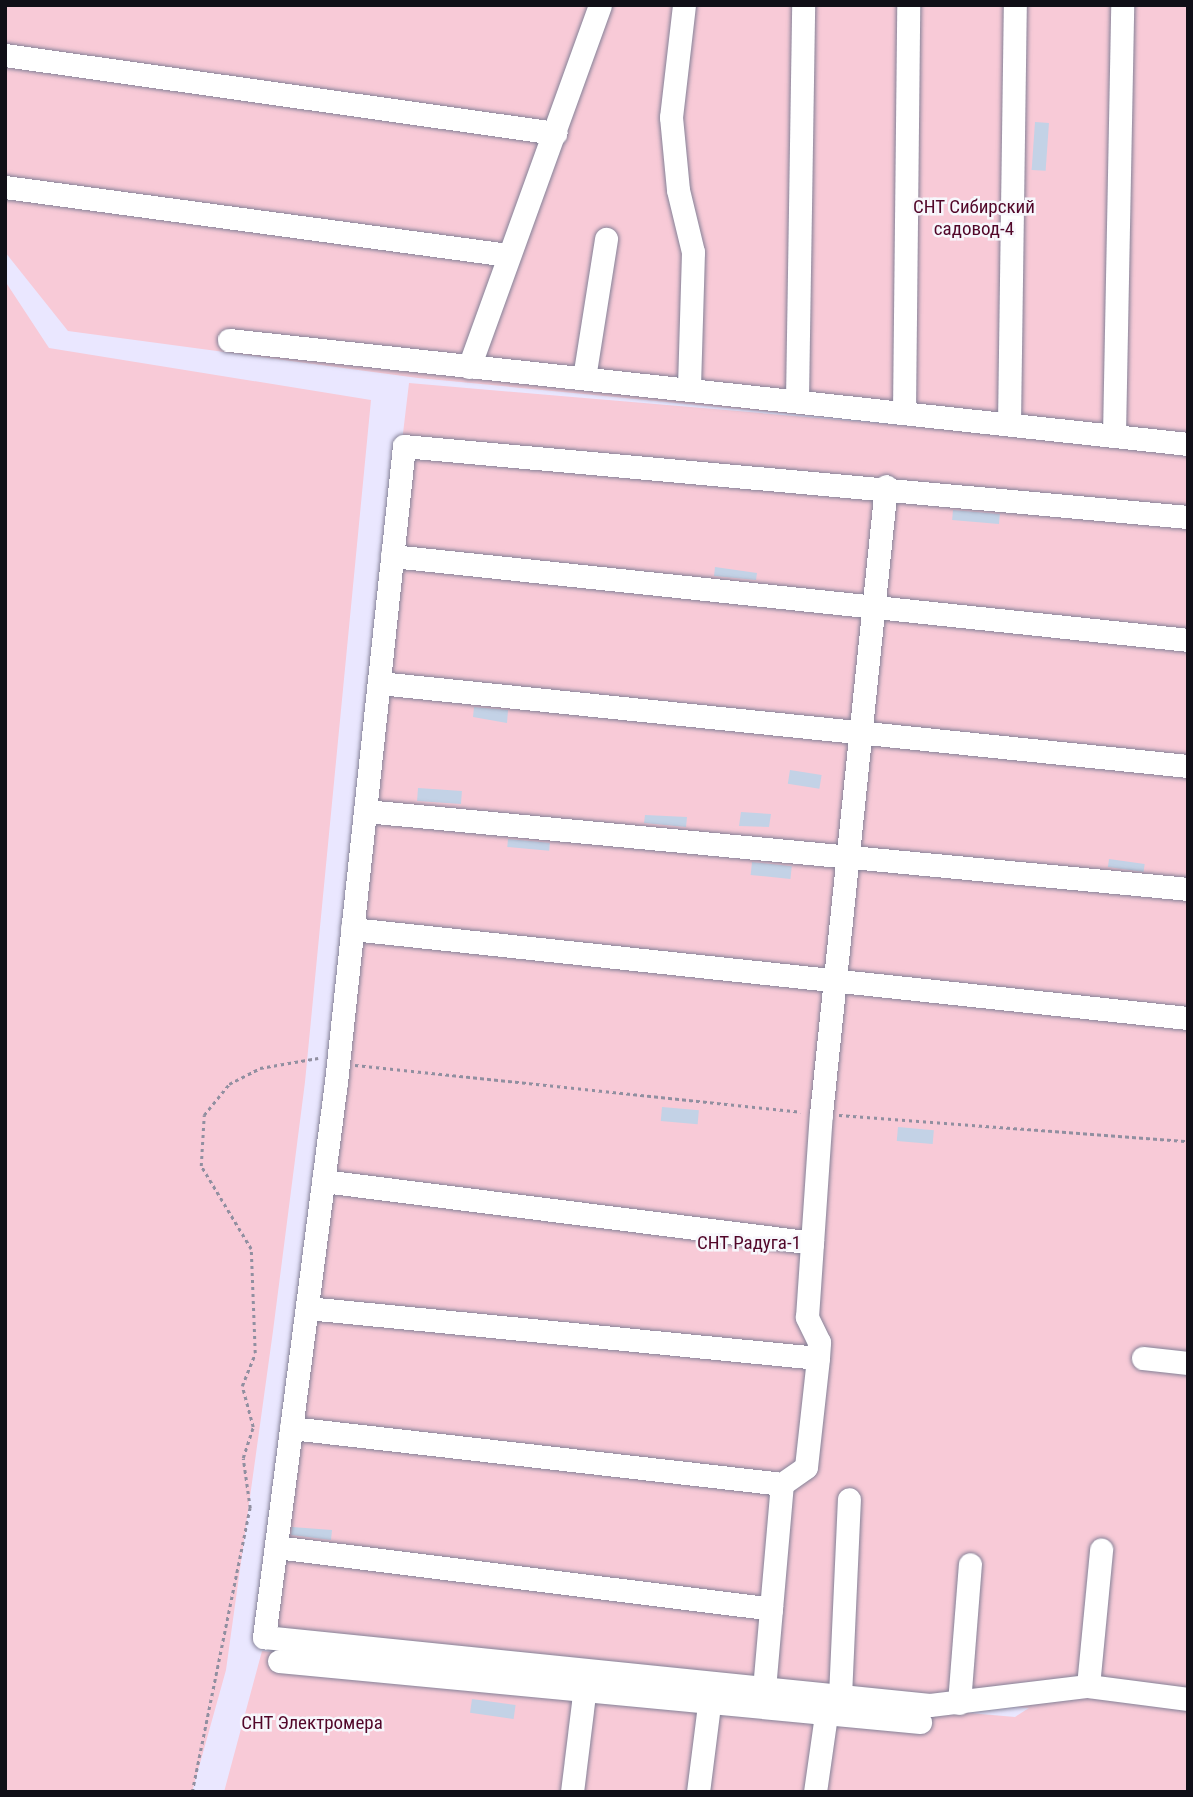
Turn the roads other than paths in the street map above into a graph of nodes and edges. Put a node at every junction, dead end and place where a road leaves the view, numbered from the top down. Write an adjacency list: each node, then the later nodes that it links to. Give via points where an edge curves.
1 (684, 5): 15 (lane, via 671,117 693,252)
2 (803, 5): 16 (lane)
3 (908, 5): 17 (lane)
4 (1015, 5): 18 (lane)
5 (1122, 5): 19 (lane)
6 (594, 6): 8 (lane)
7 (5, 55): 8 (lane)
8 (555, 133): 11 (lane)
9 (5, 187): 11 (lane)
10 (606, 239): 14 (lane)
11 (508, 256): 13 (lane)
12 (229, 340): 13 (lane)
13 (469, 367): 14 (lane)
14 (584, 378): 15 (lane)
15 (689, 388): 16 (lane)
16 (797, 399): 17 (lane)
17 (904, 411): 18 (lane)
18 (1009, 423): 19 (lane)
19 (1114, 435): 20 (lane)
20 (1188, 444)
21 (886, 486): 22 (lane); 23 (lane, via 404,446); 24 (lane)
22 (1188, 517)
23 (392, 556): 24 (lane); 26 (lane)
24 (874, 607): 25 (lane); 27 (lane)
25 (1188, 640)
26 (379, 683): 27 (lane); 29 (lane)
27 (861, 733): 28 (lane); 30 (lane)
28 (1188, 766)
29 (365, 811): 30 (lane); 32 (lane)
30 (848, 856): 31 (lane); 33 (lane)
31 (1188, 889)
32 (352, 929): 33 (lane); 35 (lane)
33 (835, 980): 34 (lane); 36 (lane)
34 (1188, 1018)
35 (323, 1181): 36 (lane); 37 (lane)
36 (812, 1243): 38 (lane, via 807,1317 819,1342)
37 (307, 1308): 38 (lane); 41 (lane)
38 (818, 1358): 42 (lane, via 806,1467)
39 (1143, 1358): 40 (lane)
40 (1188, 1363)
41 (291, 1428): 42 (lane); 44 (lane)
42 (782, 1484): 47 (lane)
43 (849, 1499): 55 (lane)
44 (276, 1547): 47 (lane); 50 (lane, via 264,1637)
45 (1101, 1550): 49 (lane)
46 (970, 1564): 53 (lane)
47 (771, 1609): 50 (lane)
48 (279, 1661): 51 (lane)
49 (1088, 1686): 52 (lane); 53 (lane)
50 (764, 1689): 55 (lane)
51 (584, 1694): 54 (lane); 57 (lane)
52 (1188, 1699)
53 (959, 1703): 55 (lane)
54 (709, 1705): 55 (lane); 58 (lane)
55 (833, 1706): 56 (lane); 59 (lane)
56 (920, 1722)
57 (572, 1792)
58 (698, 1792)
59 (815, 1792)

